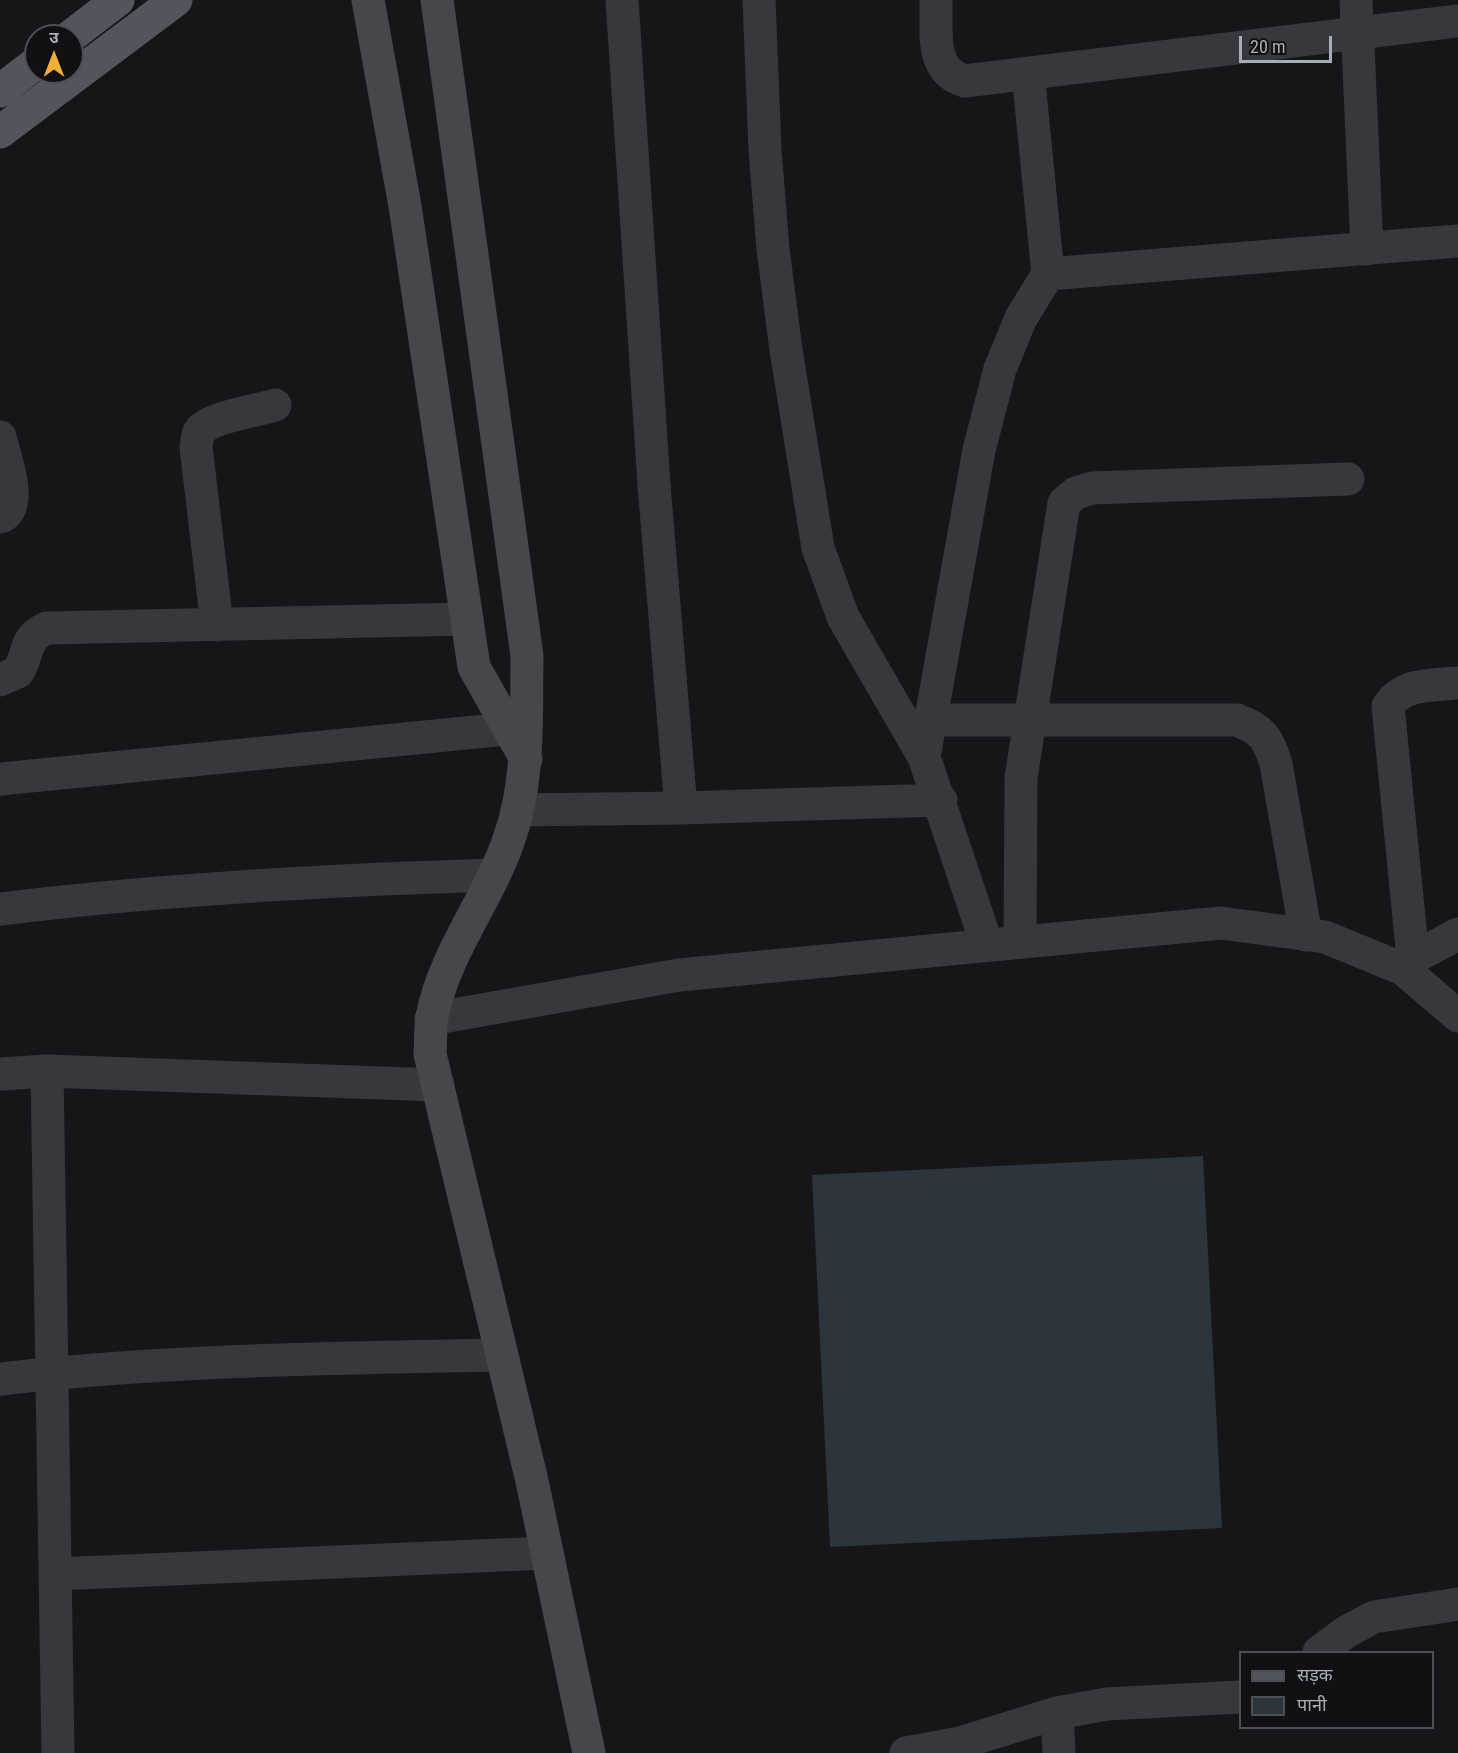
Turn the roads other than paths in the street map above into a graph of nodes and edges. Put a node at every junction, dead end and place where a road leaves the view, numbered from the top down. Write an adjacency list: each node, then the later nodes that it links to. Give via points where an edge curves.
1 (118, 0): 10 (main road)
2 (176, 0): 15 (main road)
3 (368, 0): 23 (street, via 405,206)
4 (437, 0): 31 (street, via 526,656)
5 (622, 0): 34 (street, via 654,485)
6 (759, 0): 30 (street, via 773,249 818,548 843,617)
7 (936, 0): 13 (street, via 938,55 952,77 965,81)
8 (1356, 0): 11 (street)
9 (1458, 21): 11 (street)
10 (84, 26)
11 (1358, 32): 13 (street); 17 (street)
12 (24, 72): 14 (main road)
13 (1028, 73): 18 (street)
14 (0, 91)
15 (0, 132)
16 (1457, 247): 17 (street)
17 (1367, 249): 18 (street)
18 (1048, 274): 27 (street, via 1021,318 1000,369 979,450)
19 (275, 405): 24 (street, via 218,420 198,433 196,447)
20 (0, 437): 22 (street, via 12,486 12,504)
21 (1348, 479): 28 (street, via 1092,488 1076,493 1064,503 1060,518)
22 (0, 517)
23 (466, 620): 24 (street); 29 (street, via 474,668)
24 (217, 625): 25 (street, via 47,628 29,641 18,672)
25 (0, 680)
26 (1458, 683): 42 (street, via 1398,693 1389,706)
27 (932, 720): 28 (street); 30 (street)
28 (1030, 721): 39 (street, via 1237,720 1256,727 1269,742 1276,764); 40 (street, via 1021,778)
29 (506, 729): 31 (street); 32 (street)
30 (924, 757): 33 (street)
31 (526, 759): 35 (street)
32 (0, 779)
33 (941, 800): 34 (street); 41 (street)
34 (681, 808): 35 (street)
35 (517, 810): 36 (street)
36 (494, 875): 37 (street, via 122,894); 44 (street, via 443,977)
37 (0, 909)
38 (1458, 934): 42 (street)
39 (1306, 935): 40 (street, via 1221,923); 42 (street, via 1325,937)
40 (1020, 942): 41 (street)
41 (987, 945): 44 (street, via 678,975)
42 (1408, 964): 43 (street)
43 (1458, 1016)
44 (431, 1019): 47 (street, via 430,1054)
45 (48, 1071): 46 (street); 47 (street); 49 (street)
46 (0, 1074)
47 (438, 1085): 48 (street)
48 (502, 1356): 49 (street, via 296,1358); 51 (street)
49 (53, 1373): 50 (street); 52 (street)
50 (0, 1379)
51 (547, 1552): 52 (street); 58 (street)
52 (55, 1574): 57 (street)
53 (1458, 1604): 54 (street, via 1374,1617)
54 (1322, 1651)
55 (1239, 1697): 56 (street, via 1107,1704)
56 (1056, 1713): 59 (street, via 979,1738); 60 (street)
57 (58, 1753)
58 (589, 1753)
59 (906, 1753)
60 (1059, 1753)

